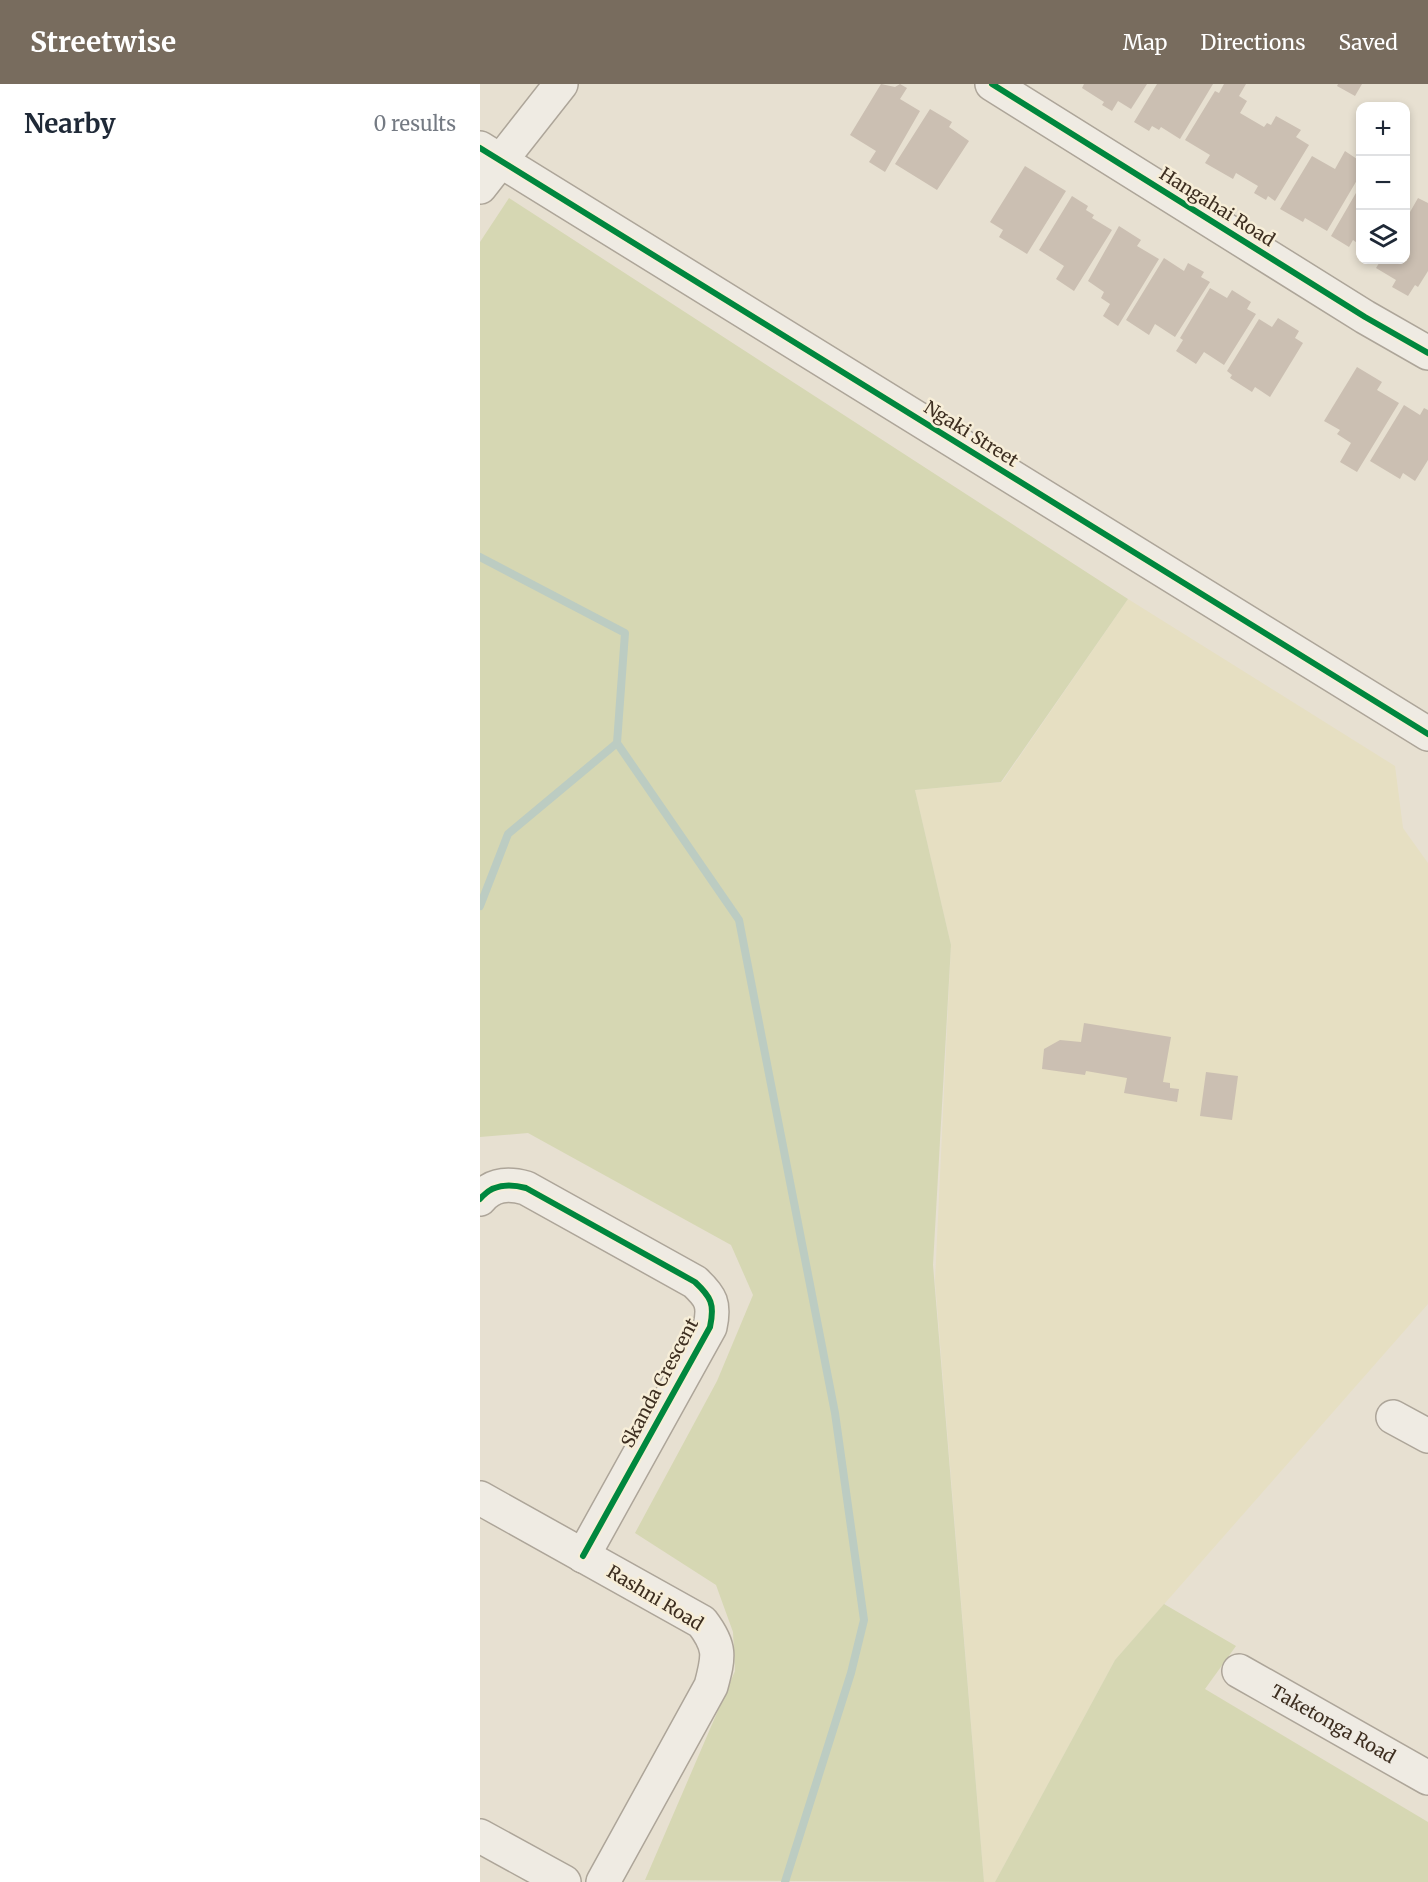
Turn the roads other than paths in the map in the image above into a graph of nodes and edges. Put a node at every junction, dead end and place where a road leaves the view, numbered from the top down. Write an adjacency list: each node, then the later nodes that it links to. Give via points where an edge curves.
1 (561, 84): 3 (street)
2 (992, 84): 4 (street, Hangahai Road)
3 (486, 165): 5 (street, Ngaki Street)
4 (1428, 353)
5 (1428, 734)
6 (480, 1199): 10 (street, Skanda Crescent, via 507,1185 526,1188 695,1282 710,1296 710,1327)
7 (1393, 1416): 8 (street)
8 (1428, 1436)
9 (480, 1498): 10 (street, Rashni Road)
10 (583, 1556): 15 (street, Rashni Road, via 702,1622 716,1642 718,1662 711,1686)
11 (1239, 1671): 12 (street, Taketonga Road)
12 (1428, 1778)
13 (480, 1836): 14 (street)
14 (564, 1882)
15 (603, 1882)

